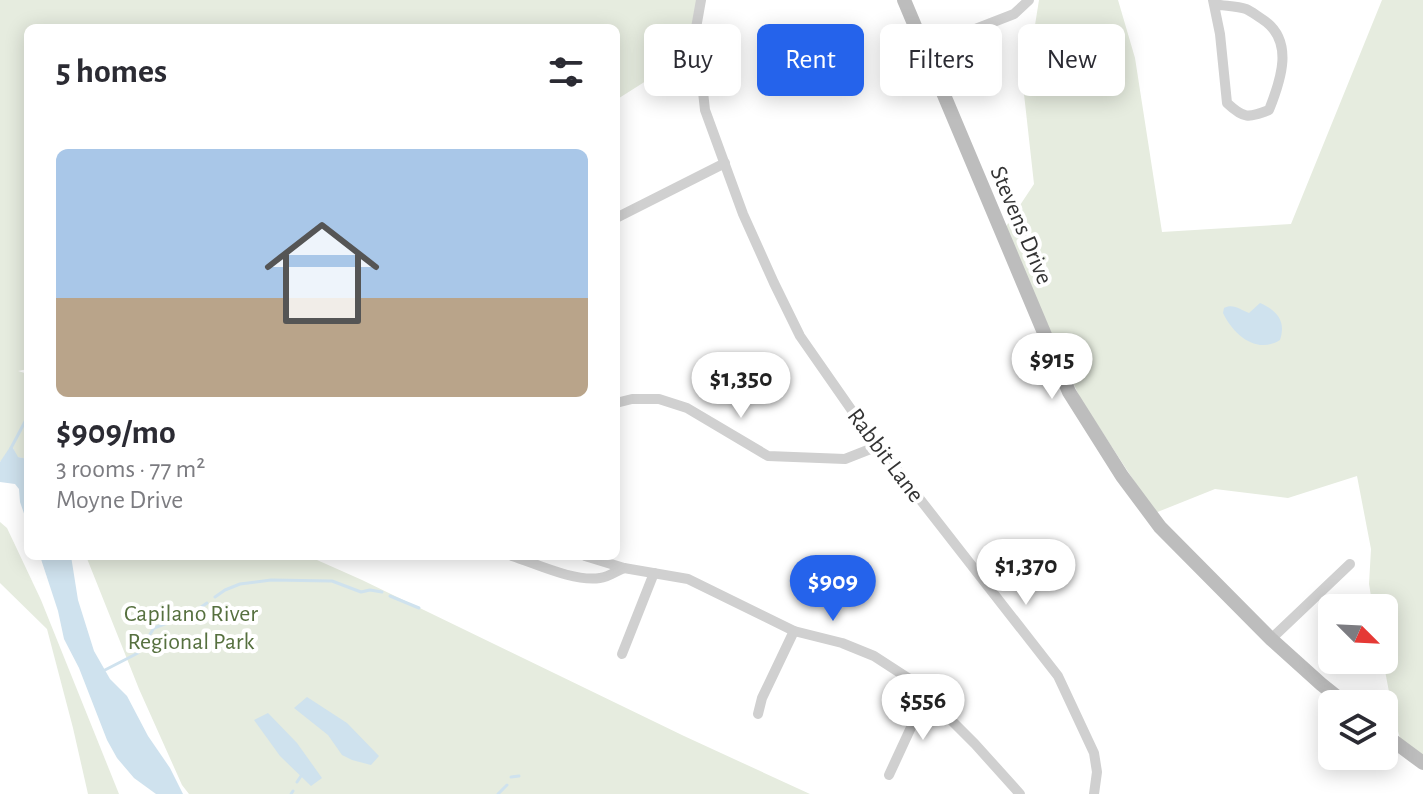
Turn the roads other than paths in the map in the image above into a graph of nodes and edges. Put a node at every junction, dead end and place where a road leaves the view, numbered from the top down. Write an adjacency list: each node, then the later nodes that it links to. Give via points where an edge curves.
1 (701, 0): 8 (street, Rabbit Lane, via 696,28 705,110)
2 (904, 0): 5 (street, Stevens Drive)
3 (1029, 0): 6 (street, via 1014,14)
4 (1214, 2): 4 (street, via 1246,9 1270,24 1279,37 1284,58 1269,110 1251,117 1227,103)
5 (914, 24)
6 (988, 24)
7 (944, 96): 18 (street, Stevens Drive, via 1069,392 1160,527)
8 (725, 163): 9 (street); 11 (street, Rabbit Lane, via 800,336)
9 (620, 216)
10 (620, 402): 11 (street, via 659,399 687,408 768,456 845,459)
11 (878, 446): 27 (street, Rabbit Lane, via 1058,676 1094,753)
12 (525, 560): 15 (street, via 590,579)
13 (598, 560): 15 (street)
14 (1350, 564): 18 (street)
15 (624, 568): 16 (street)
16 (654, 573): 17 (street, via 688,579); 19 (street)
17 (794, 631): 21 (street, via 874,656); 22 (street)
18 (1271, 639): 20 (street, Stevens Drive)
19 (622, 654)
20 (1328, 690)
21 (926, 695): 25 (street); 26 (street)
22 (758, 714)
23 (1398, 744): 24 (street)
24 (1423, 763)
25 (889, 775)
26 (1020, 794)
27 (1094, 794)

